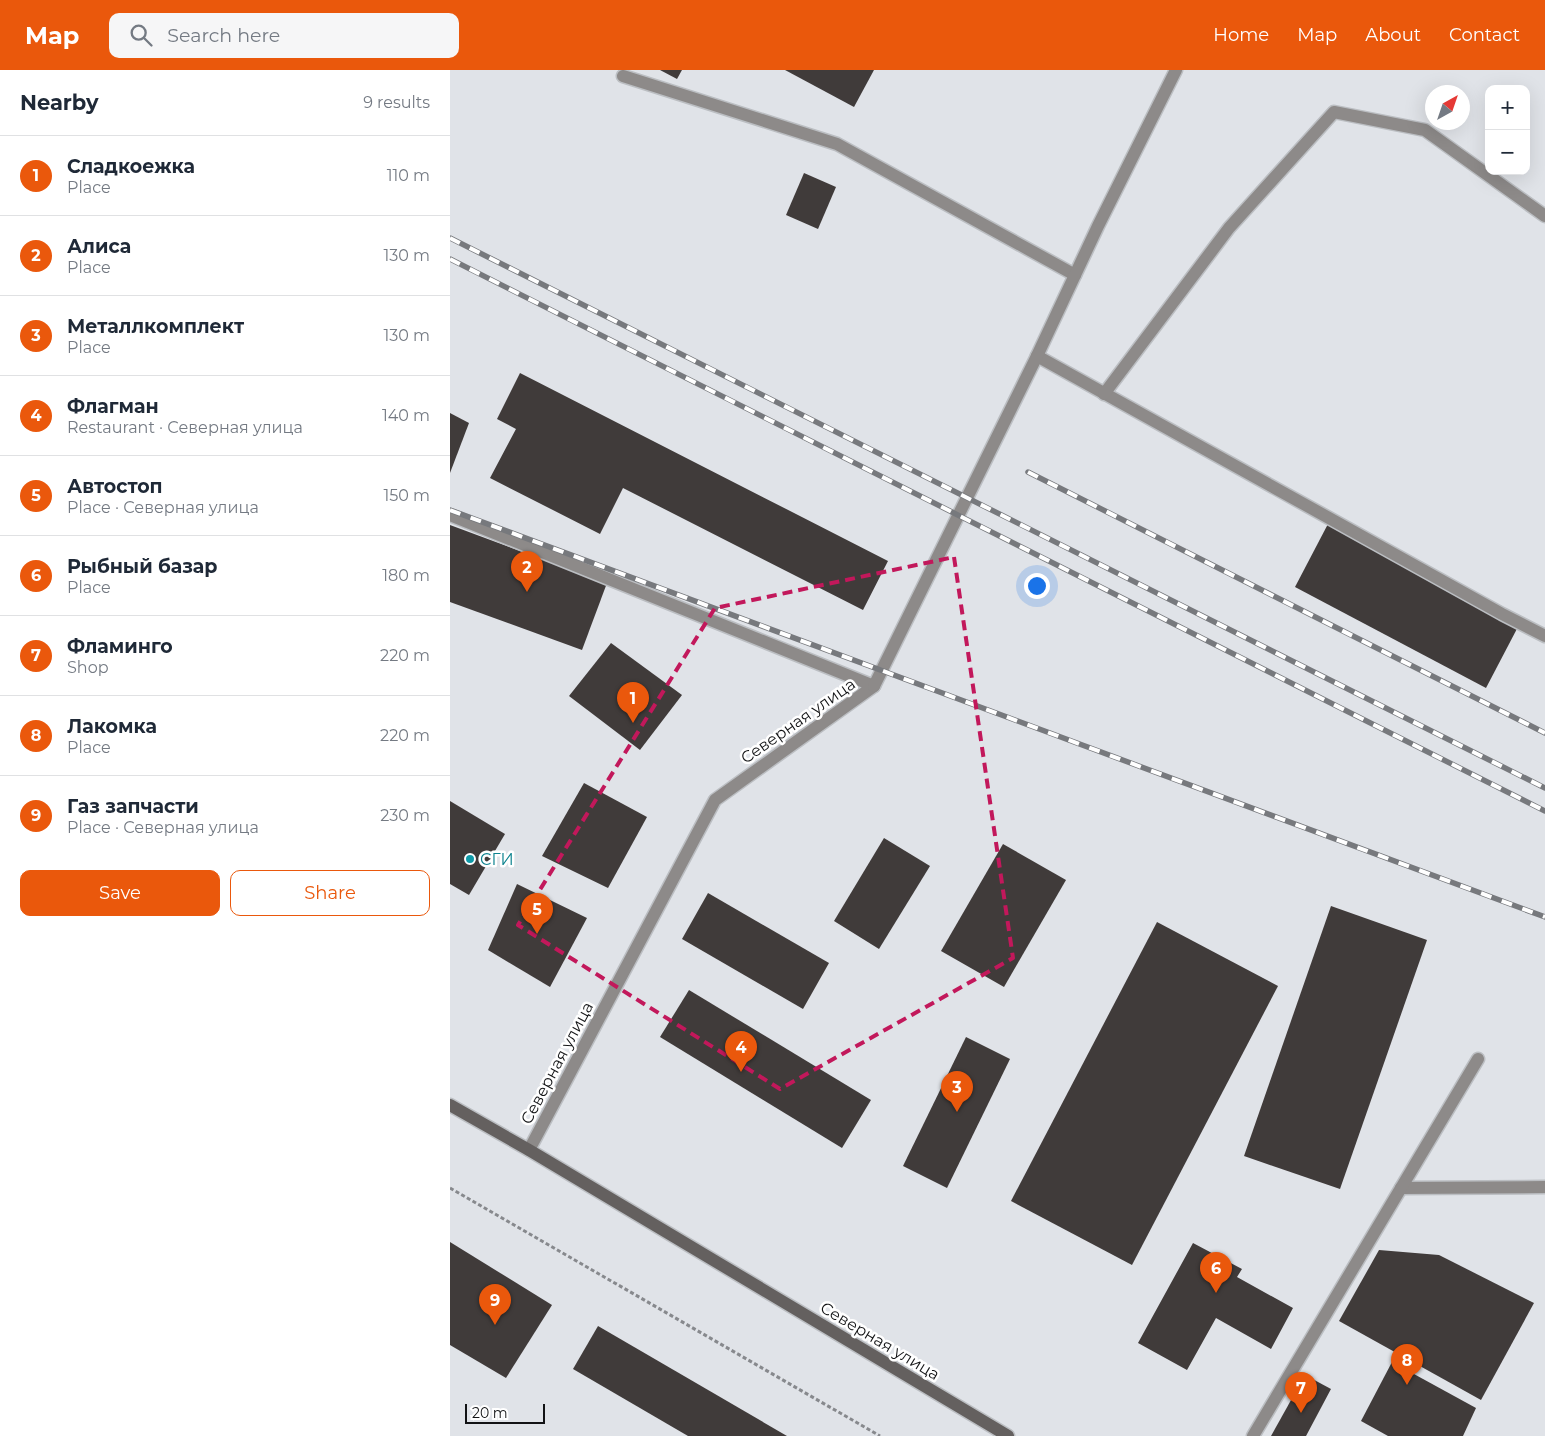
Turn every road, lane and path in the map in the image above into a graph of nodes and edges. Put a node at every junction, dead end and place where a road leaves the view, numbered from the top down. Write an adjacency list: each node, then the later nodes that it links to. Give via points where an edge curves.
1 (1176, 70): 4 (street)
2 (624, 76): 4 (street, via 837,144)
3 (1545, 216): 6 (street, via 1425,130 1334,112 1228,228)
4 (1074, 275): 5 (street)
5 (1037, 356): 6 (street); 9 (street)
6 (1104, 394): 8 (street)
7 (450, 515): 9 (street, Северная улица)
8 (1545, 636)
9 (874, 686): 12 (street, Северная улица, via 715,800)
10 (1478, 1059): 15 (street)
11 (450, 1105): 12 (main road, Северная улица)
12 (528, 1150): 17 (main road, Северная улица)
13 (1545, 1187): 15 (street)
14 (450, 1188): 16 (path)
15 (1401, 1188): 18 (street)
16 (880, 1436)
17 (1008, 1436)
18 (1253, 1436)

